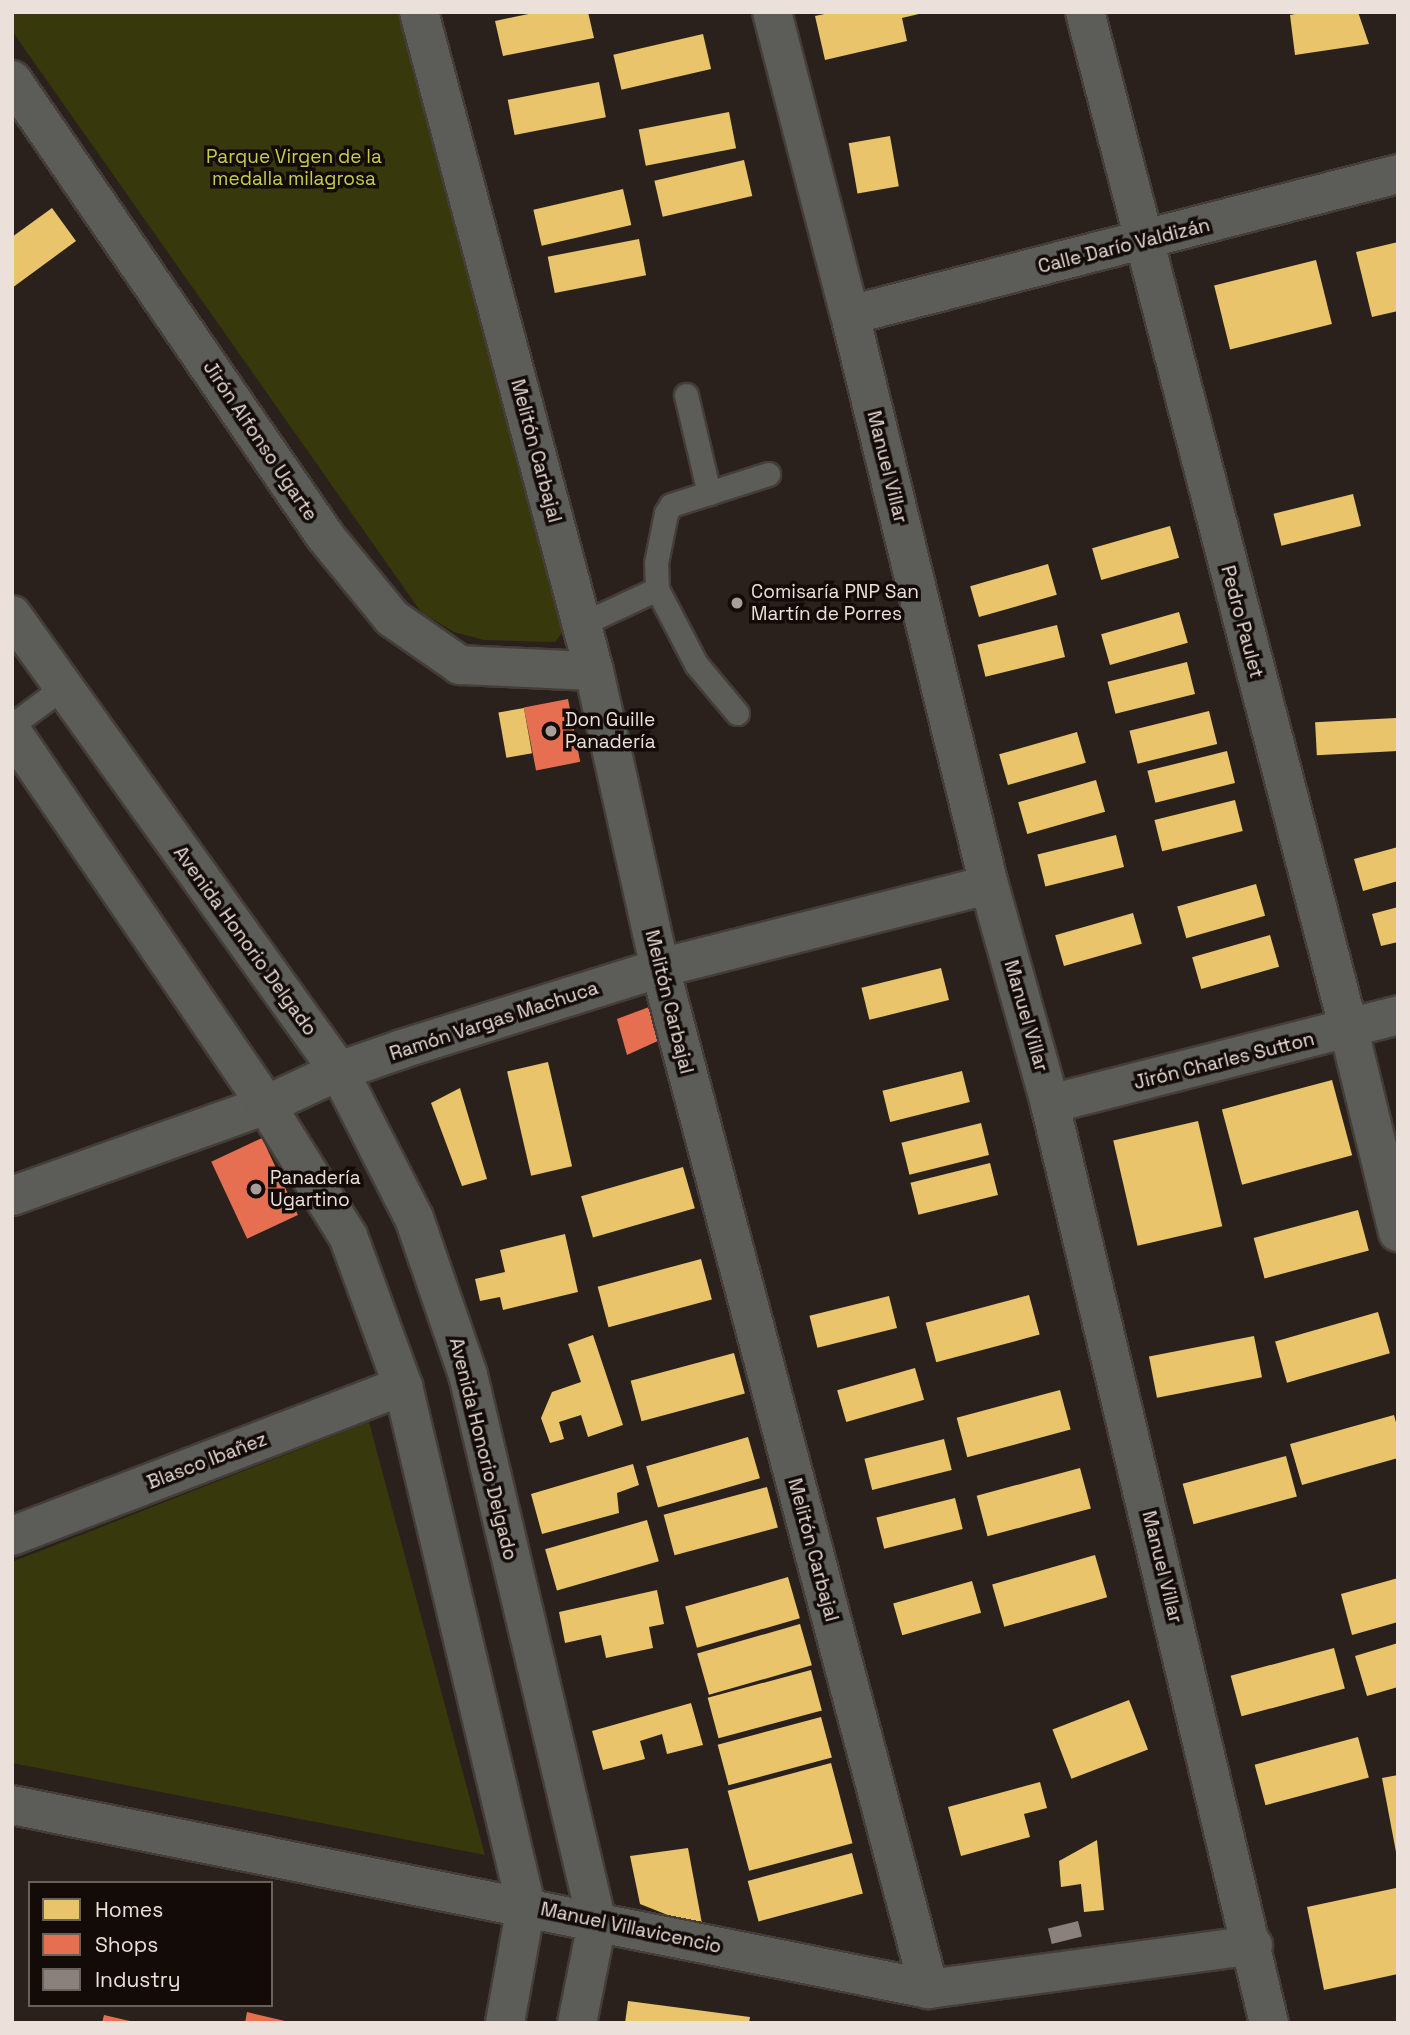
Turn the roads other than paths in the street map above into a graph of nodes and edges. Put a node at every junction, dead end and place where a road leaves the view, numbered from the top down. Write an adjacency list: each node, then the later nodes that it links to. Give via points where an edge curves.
1 (419, 12): 13 (street, Melitón Carbajal)
2 (772, 12): 7 (street, Manuel Villar)
3 (1085, 12): 6 (street, Pedro Paulet)
4 (12, 80): 14 (street, Jirón Alfonso Ugarte, via 325,536 392,618 460,665)
5 (1398, 174): 6 (street, Calle Darío Valdizán)
6 (1143, 242): 7 (street, Calle Darío Valdizán); 22 (street, Pedro Paulet)
7 (850, 315): 19 (street, Manuel Villar)
8 (686, 395): 10 (lane)
9 (768, 474): 10 (lane)
10 (709, 493): 11 (lane, via 667,508 656,563)
11 (657, 589): 13 (lane); 16 (lane, via 696,664)
12 (12, 615): 15 (street, Avenida Honorio Delgado)
13 (582, 624): 14 (street, Melitón Carbajal)
14 (594, 671): 20 (street, Melitón Carbajal)
15 (62, 688): 17 (lane); 23 (street, Avenida Honorio Delgado)
16 (737, 713)
17 (12, 725)
18 (12, 732): 25 (street)
19 (989, 885): 20 (street, Ramón Vargas Machuca); 24 (street, Manuel Villar)
20 (660, 968): 23 (street, Ramón Vargas Machuca); 34 (street, Melitón Carbajal)
21 (1398, 1015): 22 (street, Jirón Charles Sutton)
22 (1349, 1030): 24 (street, Jirón Charles Sutton); 27 (street, Pedro Paulet)
23 (339, 1071): 25 (street, Ramón Vargas Machuca); 32 (street, Avenida Honorio Delgado, via 414,1219 468,1375)
24 (1050, 1104): 33 (street, Manuel Villar)
25 (266, 1105): 26 (street, Ramón Vargas Machuca); 28 (street, via 348,1236)
26 (12, 1196)
27 (1398, 1232)
28 (402, 1386): 29 (street, Blasco Ibañez); 31 (street)
29 (12, 1536)
30 (12, 1805): 31 (street, Manuel Villavicencio)
31 (526, 1906): 32 (street, Manuel Villavicencio); 35 (street)
32 (597, 1923): 34 (street, Manuel Villavicencio); 36 (street, Avenida Honorio Delgado)
33 (1253, 1945): 34 (street, Manuel Villavicencio); 37 (street, Manuel Villar)
34 (929, 1989)
35 (505, 2023)
36 (577, 2023)
37 (1269, 2023)

